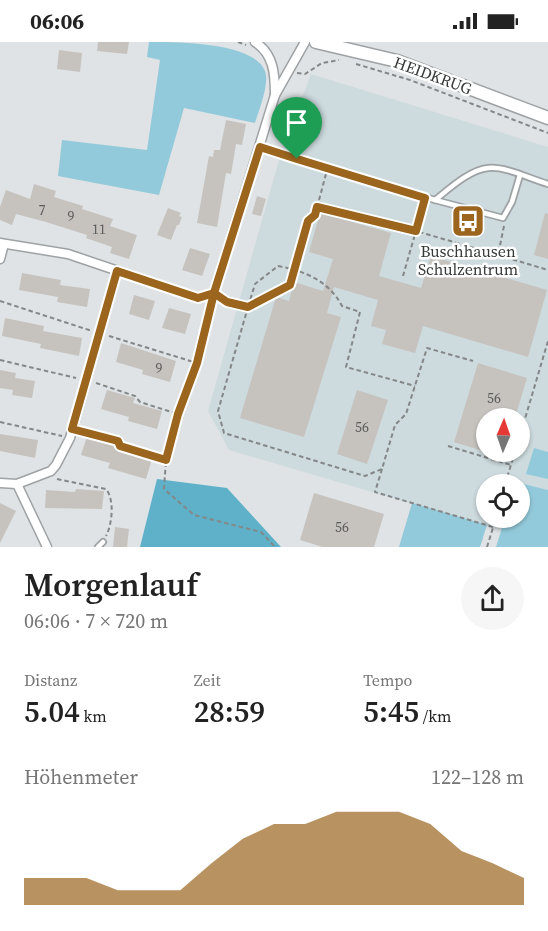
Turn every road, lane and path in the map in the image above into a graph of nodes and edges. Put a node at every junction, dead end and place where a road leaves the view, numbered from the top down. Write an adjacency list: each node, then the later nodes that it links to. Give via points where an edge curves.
1 (255, 42): 7 (street, via 272,62)
2 (306, 42): 7 (street)
3 (316, 42): 8 (main road, HEIDKRUG, via 397,61)
4 (340, 59): 6 (path, via 322,63 305,74)
5 (350, 62): 9 (path, via 411,80)
6 (293, 72)
7 (275, 95): 10 (street)
8 (548, 118)
9 (548, 133)
10 (260, 147): 11 (lane); 26 (street)
11 (328, 168): 14 (lane); 16 (path)
12 (520, 175): 13 (lane); 15 (lane, via 487,168); 17 (lane)
13 (548, 184)
14 (425, 198): 15 (lane); 18 (path)
15 (435, 200): 17 (lane)
16 (317, 207): 18 (path); 22 (path, via 308,221)
17 (503, 218): 20 (path)
18 (416, 231): 20 (path); 25 (path)
19 (2, 244): 21 (street); 24 (street, via 68,254)
20 (498, 255): 23 (path)
21 (0, 260)
22 (295, 269): 29 (path, via 290,285); 29 (path, via 278,266 255,284); 37 (path, via 335,292 342,306 360,312 346,367)
23 (548, 270)
24 (117, 271): 26 (street, via 198,298); 36 (street)
25 (403, 276)
26 (214, 293): 28 (lane); 35 (path)
27 (0, 301): 30 (path)
28 (227, 302): 29 (path)
29 (248, 307): 46 (path, via 219,411 224,433 365,476)
30 (94, 332)
31 (104, 335): 35 (path)
32 (548, 340): 38 (path)
33 (0, 360): 36 (path)
34 (473, 361): 37 (path, via 427,348)
35 (197, 363): 39 (path)
36 (86, 380): 39 (path); 41 (street)
37 (415, 386): 46 (path, via 406,414 394,425)
38 (528, 408)
39 (178, 414): 43 (path)
40 (0, 422): 41 (path)
41 (71, 433): 43 (path, via 118,441 120,446); 47 (street)
42 (448, 446): 45 (path)
43 (166, 460): 56 (path, via 164,489 194,515 261,532)
44 (512, 462): 45 (path)
45 (511, 465): 48 (path)
46 (382, 469): 51 (path, via 375,492)
47 (51, 471): 50 (street); 53 (path, via 54,478 106,489 110,494 111,527)
48 (509, 474)
49 (0, 483): 50 (street)
50 (17, 484): 54 (street)
51 (476, 522)
52 (493, 528): 57 (path)
53 (103, 542): 55 (lane)
54 (47, 547)
55 (98, 547)
56 (275, 547)
57 (487, 547)

